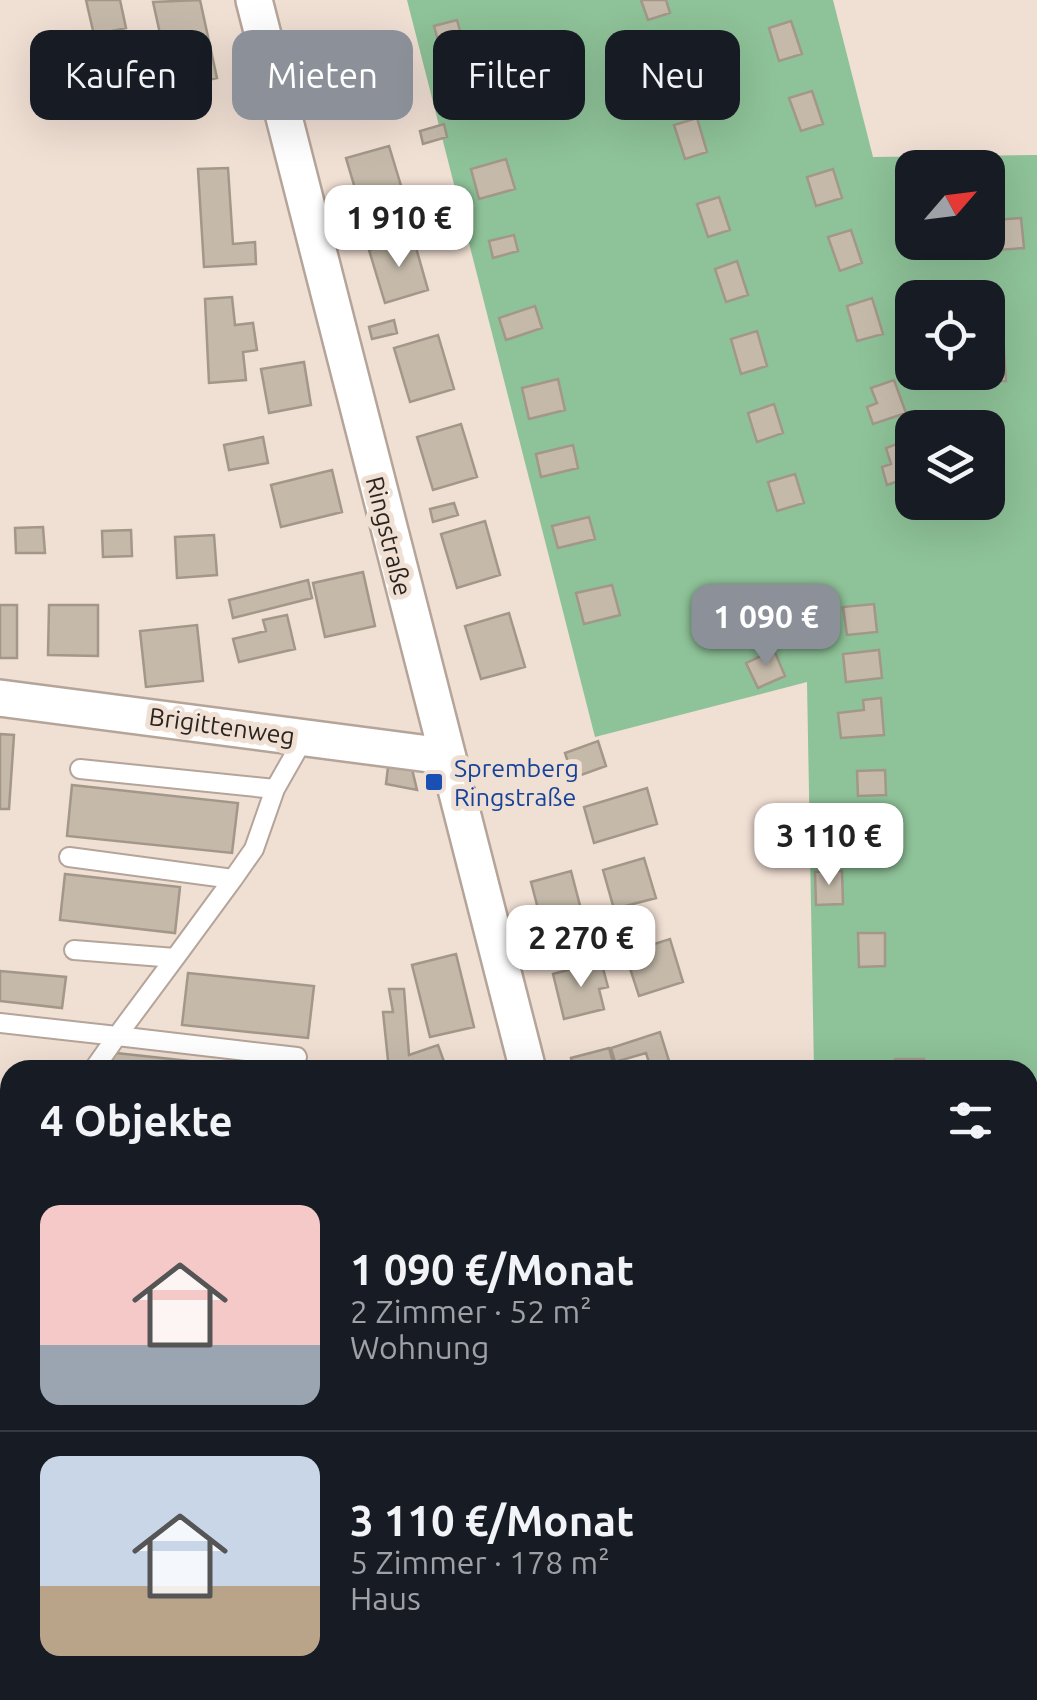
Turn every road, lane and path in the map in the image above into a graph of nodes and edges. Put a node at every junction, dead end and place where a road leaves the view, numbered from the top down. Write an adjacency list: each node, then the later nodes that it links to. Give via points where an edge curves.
1 (254, 0): 4 (street, Ringstraße)
2 (0, 698): 3 (street, Brigittenweg)
3 (304, 738): 4 (street, Brigittenweg); 6 (lane)
4 (443, 751): 15 (street, Ringstraße)
5 (80, 768): 6 (lane)
6 (276, 789): 8 (lane, via 254,848)
7 (70, 857): 8 (lane)
8 (233, 879): 10 (lane)
9 (74, 950): 10 (lane)
10 (175, 958): 12 (lane)
11 (0, 1024): 12 (lane)
12 (117, 1036): 13 (lane); 14 (lane)
13 (298, 1057)
14 (100, 1060)
15 (525, 1060)

